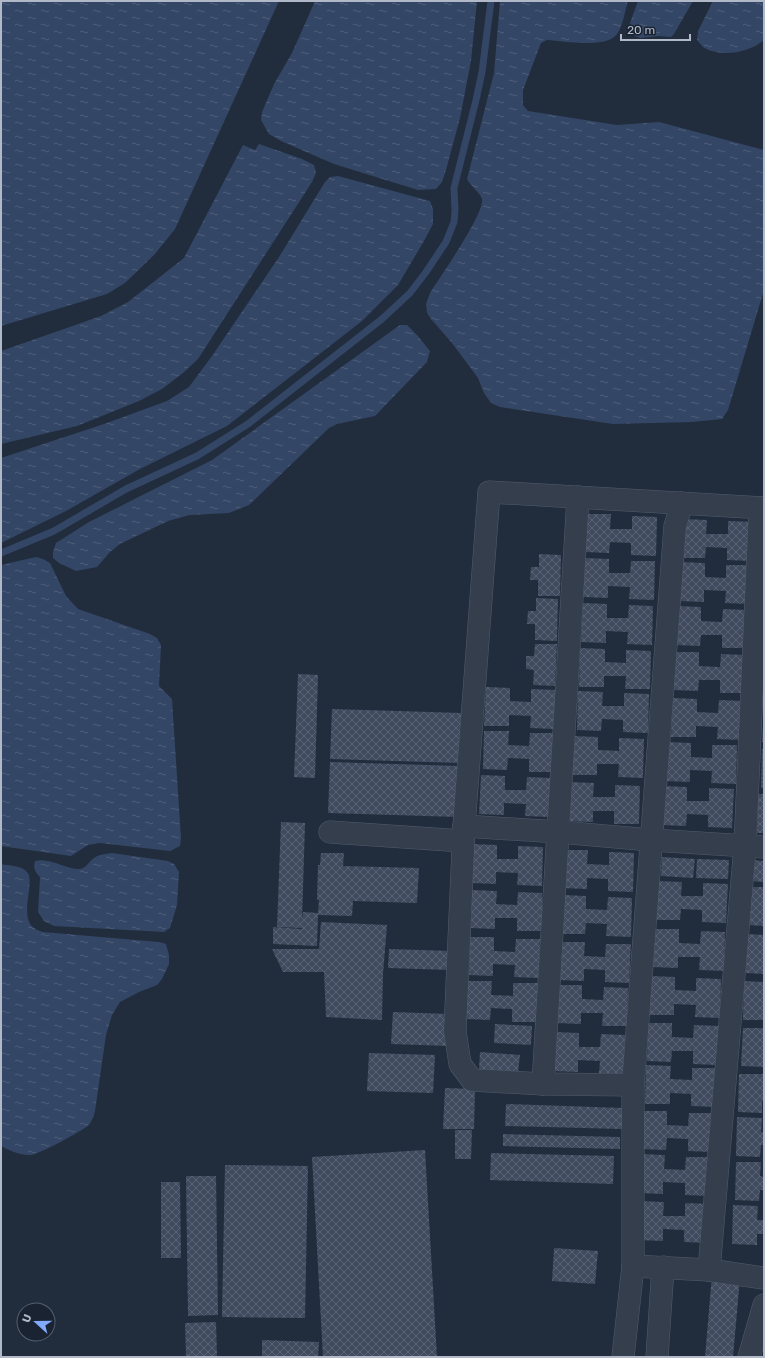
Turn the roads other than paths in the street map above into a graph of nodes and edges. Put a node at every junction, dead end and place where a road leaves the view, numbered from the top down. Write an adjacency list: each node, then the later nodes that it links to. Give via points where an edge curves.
1 (578, 497): 2 (street); 5 (street); 6 (street, via 489,492)
2 (682, 503): 3 (street); 7 (street, via 675,526)
3 (762, 508): 8 (street)
4 (330, 832): 6 (street)
5 (559, 832): 6 (street); 7 (street); 9 (street)
6 (463, 834): 9 (street, via 455,1031 460,1064 472,1080)
7 (651, 840): 8 (street); 10 (street)
8 (754, 846): 13 (street)
9 (543, 1084): 10 (street)
10 (633, 1085): 11 (street)
11 (633, 1266): 12 (street); 16 (street)
12 (663, 1268): 13 (street); 17 (street)
13 (709, 1270): 14 (street)
14 (764, 1278)
15 (764, 1304): 18 (street)
16 (623, 1357)
17 (657, 1357)
18 (749, 1357)

